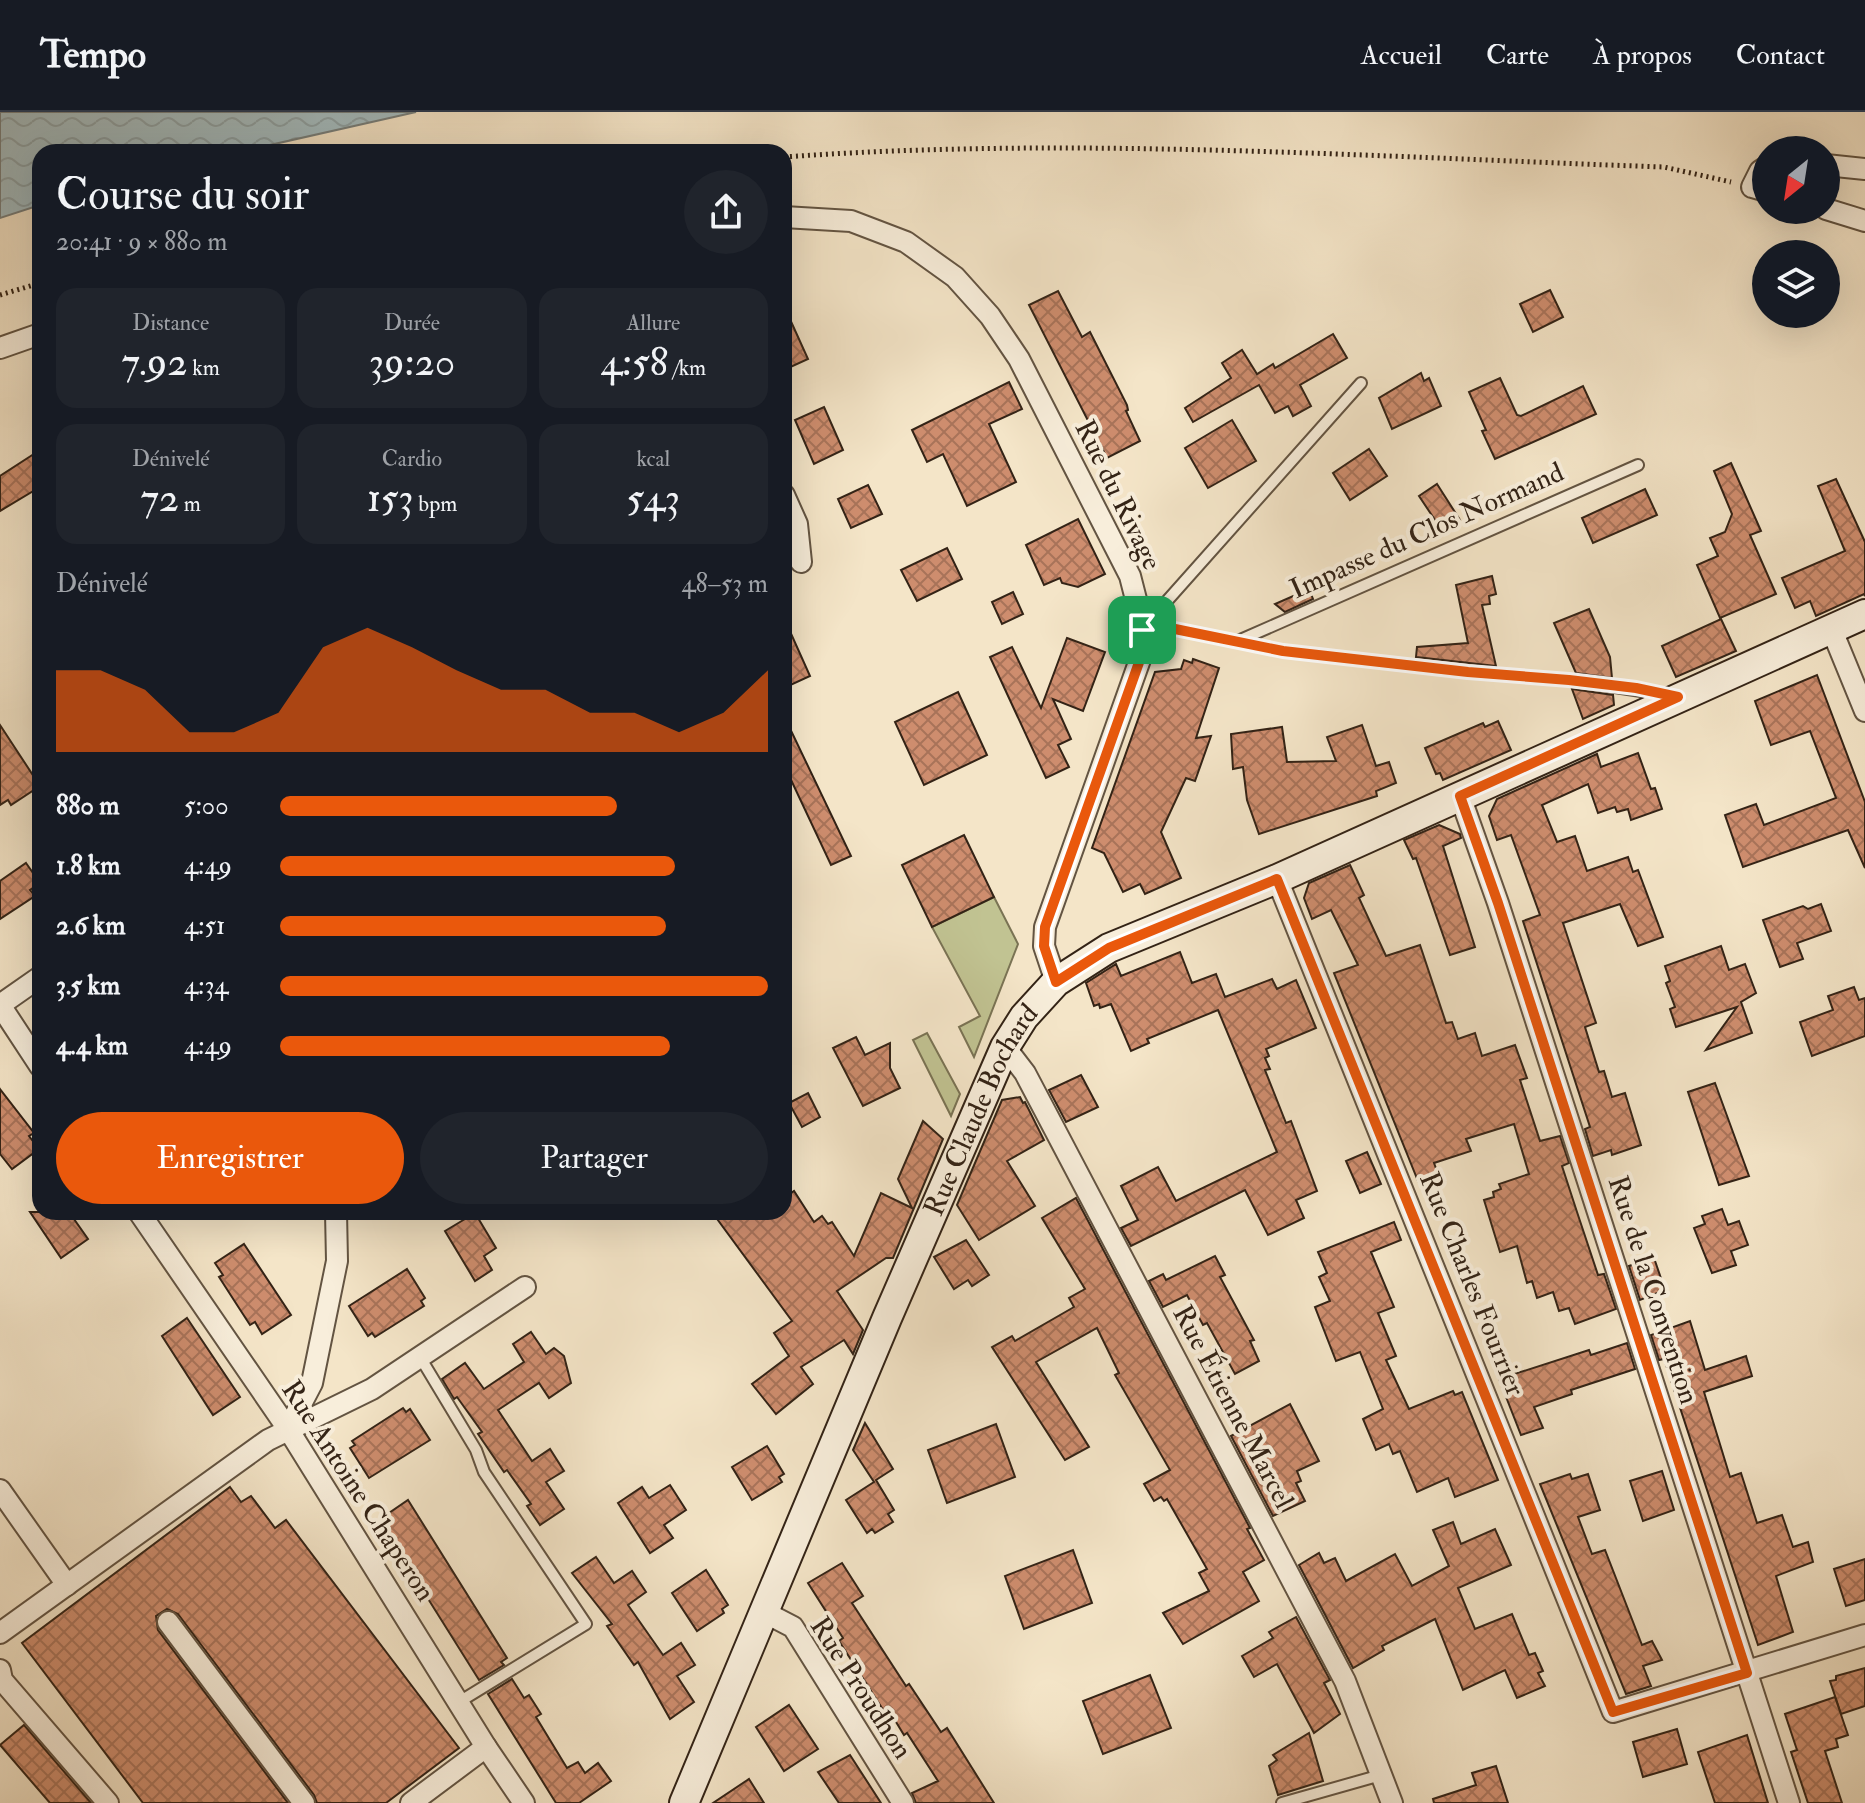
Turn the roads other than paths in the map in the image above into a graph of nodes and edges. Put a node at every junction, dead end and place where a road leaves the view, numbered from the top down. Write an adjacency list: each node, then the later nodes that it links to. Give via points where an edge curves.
1 (1840, 166): 2 (street)
2 (1865, 169)
3 (1840, 213): 5 (street)
4 (792, 217): 14 (street, Rue du Rivage, via 851,221 906,242 955,277 990,316 1019,359 1130,576)
5 (1865, 221)
6 (32, 337): 7 (street)
7 (0, 348)
8 (1361, 383): 14 (lane)
9 (1638, 465): 15 (lane, Impasse du Clos Normand)
10 (792, 513): 11 (street)
11 (801, 562)
12 (1865, 614): 13 (main road, Rue Claude Bochard)
13 (1831, 628): 16 (main road, Rue Claude Bochard); 17 (street)
14 (1142, 630): 15 (lane, via 1175,629); 20 (street, Rue du Rivage, via 1142,654 1045,927 1044,946)
15 (1236, 642): 16 (lane)
16 (1678, 697): 18 (main road, Rue Claude Bochard)
17 (1865, 711)
18 (1460, 796): 19 (main road, Rue Claude Bochard); 37 (street, Rue de la Convention)
19 (1277, 879): 20 (main road, Rue Claude Bochard, via 1109,948); 37 (street, Rue Charles Fourrier, via 1613,1712)
20 (1056, 982): 23 (main road, Rue Claude Bochard)
21 (32, 983): 22 (street)
22 (0, 1005): 24 (street)
23 (1005, 1047): 32 (main road, Rue Claude Bochard); 40 (street, Rue Étienne Marcel, via 1025,1073 1345,1681)
24 (32, 1054)
25 (144, 1220): 29 (street, Rue Antoine Chaperon)
26 (336, 1220): 29 (street, via 337,1261 312,1383)
27 (525, 1287): 28 (street)
28 (420, 1357): 29 (street, via 372,1389); 38 (lane, via 484,1472 586,1624)
29 (288, 1429): 31 (street); 38 (street, Rue Antoine Chaperon)
30 (0, 1490): 31 (street)
31 (67, 1585): 34 (street)
32 (764, 1612): 45 (main road, Rue Claude Bochard); 46 (street, Rue Proudhon, via 793,1627)
33 (168, 1622): 42 (street)
34 (0, 1633)
35 (1865, 1635): 37 (street)
36 (0, 1670): 41 (street, via 2,1680)
37 (1747, 1673): 49 (street, Rue de la Convention)
38 (459, 1702): 39 (street, Rue Antoine Chaperon)
39 (486, 1747): 43 (street); 44 (street, Rue Antoine Chaperon)
40 (1381, 1775): 47 (lane); 48 (street, Rue Étienne Marcel)
41 (108, 1803)
42 (304, 1803)
43 (411, 1803)
44 (524, 1803)
45 (684, 1803)
46 (903, 1803)
47 (1282, 1803)
48 (1392, 1803)
49 (1789, 1803)

